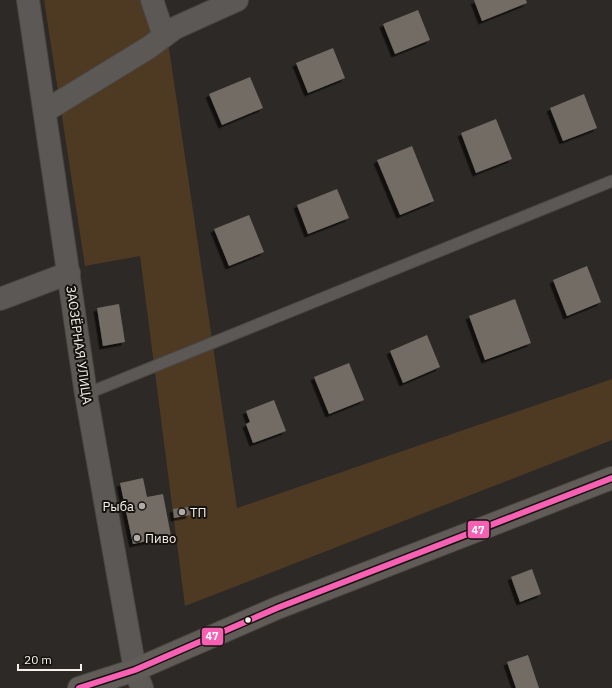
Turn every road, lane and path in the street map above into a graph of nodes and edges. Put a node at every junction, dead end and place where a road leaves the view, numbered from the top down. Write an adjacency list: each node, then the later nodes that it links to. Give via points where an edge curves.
1 (28, 0): 5 (street, ЗАОЗЁРНАЯ УЛИЦА)
2 (152, 0): 4 (street)
3 (236, 0): 4 (street, via 175,28)
4 (164, 36): 5 (street)
5 (45, 111): 7 (street, ЗАОЗЁРНАЯ УЛИЦА)
6 (612, 182): 9 (lane)
7 (69, 273): 8 (street); 9 (street, ЗАОЗЁРНАЯ УЛИЦА)
8 (0, 299)
9 (86, 394): 11 (street, ЗАОЗЁРНАЯ УЛИЦА)
10 (612, 478): 11 (street, via 278,608)
11 (139, 679): 12 (street)
12 (79, 688)

